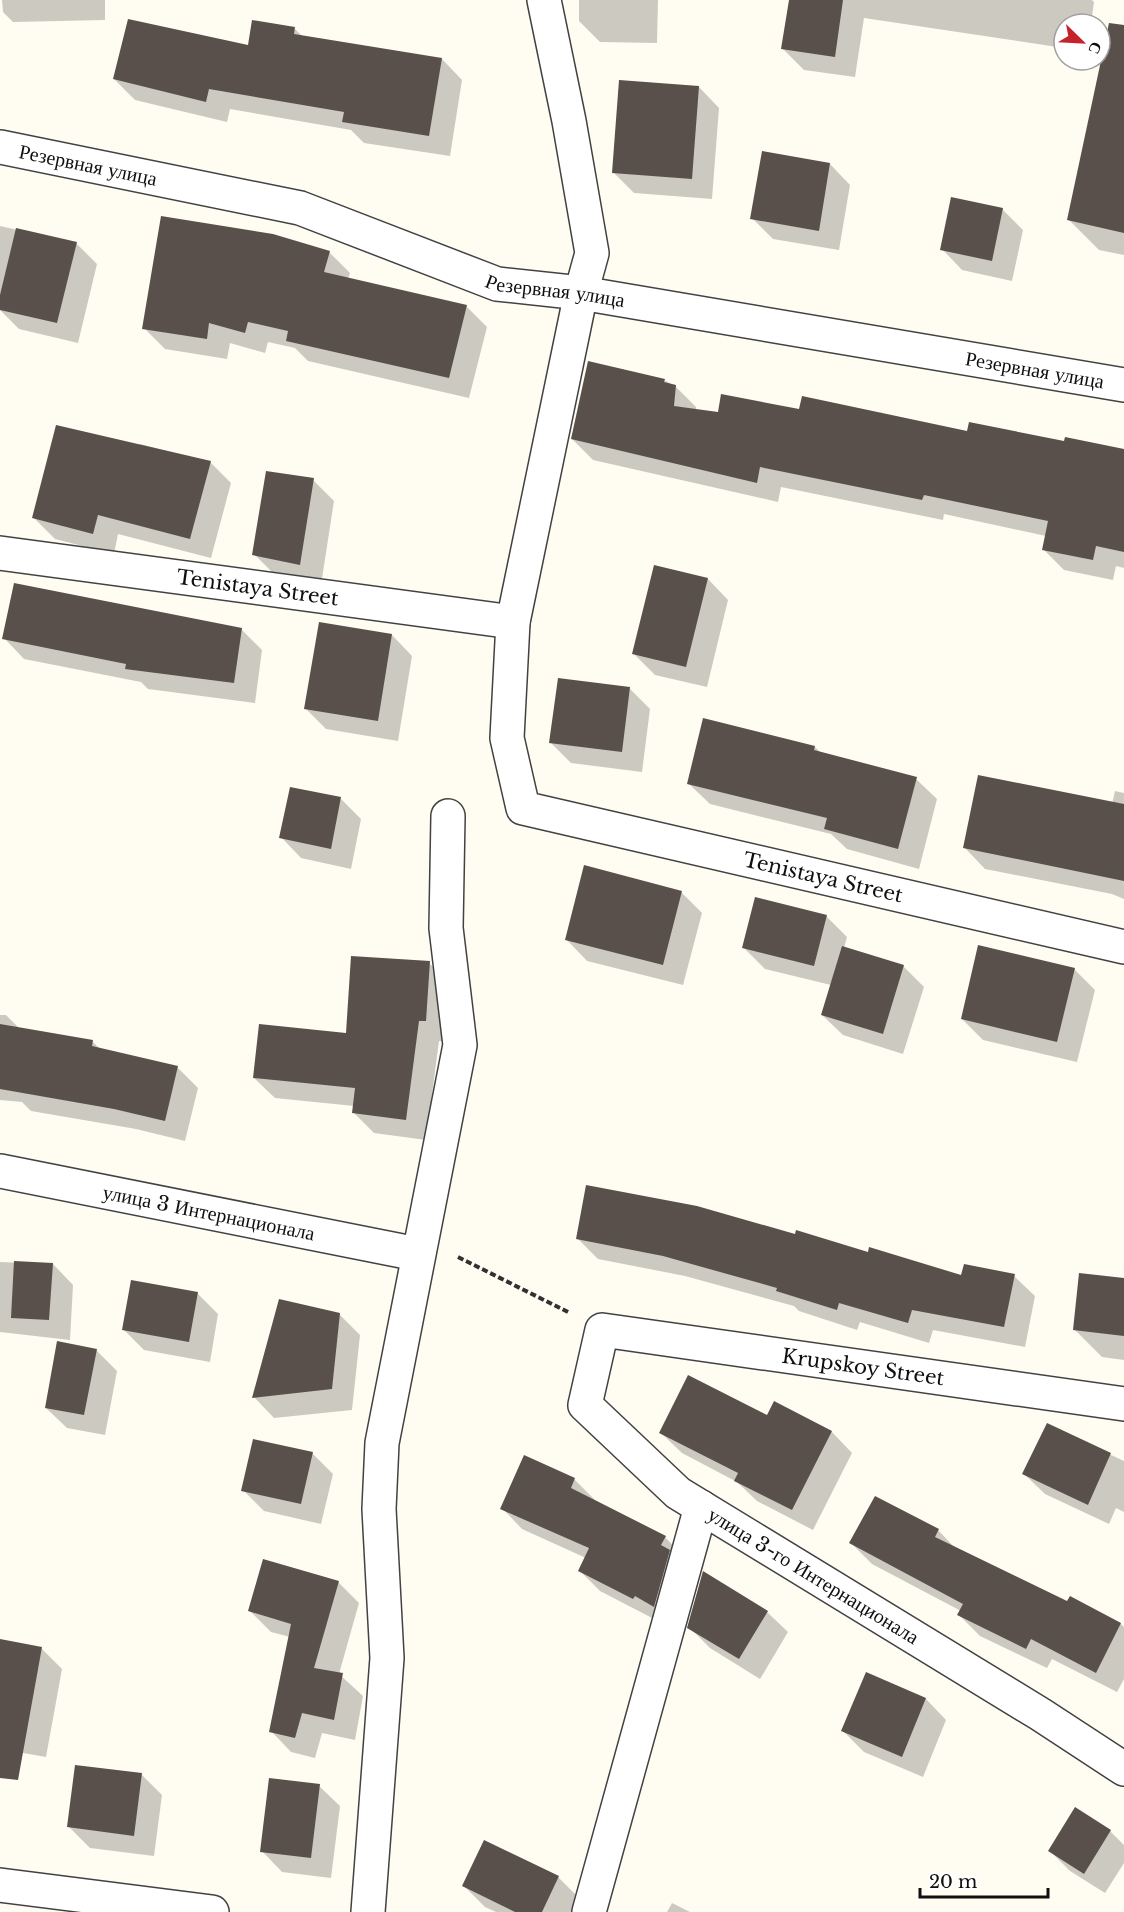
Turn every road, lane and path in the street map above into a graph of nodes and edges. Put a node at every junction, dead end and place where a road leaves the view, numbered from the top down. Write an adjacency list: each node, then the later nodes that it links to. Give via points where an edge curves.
1 (544, 0): 3 (street, via 592,253)
2 (0, 147): 3 (street, Резервная улица, via 300,208 497,284)
3 (581, 293): 4 (street, Резервная улица); 6 (street)
4 (1124, 385)
5 (0, 554): 6 (street, Tenistaya Street)
6 (513, 622): 8 (street, Tenistaya Street, via 507,738 523,808)
7 (448, 816): 10 (street, via 446,928 460,1045)
8 (1124, 947)
9 (0, 1171): 10 (street, улица 3 Интернационала)
10 (420, 1247): 11 (path, via 524,1288); 17 (street, via 382,1443 379,1509 387,1659)
11 (602, 1330): 12 (street, Krupskoy Street); 13 (street, улица 3-го Интернационала, via 585,1405 678,1493)
12 (1124, 1404)
13 (701, 1508): 14 (street, улица 3-го Интернационала); 18 (street)
14 (1124, 1769)
15 (0, 1885): 16 (street)
16 (212, 1912)
17 (368, 1912)
18 (590, 1912)

